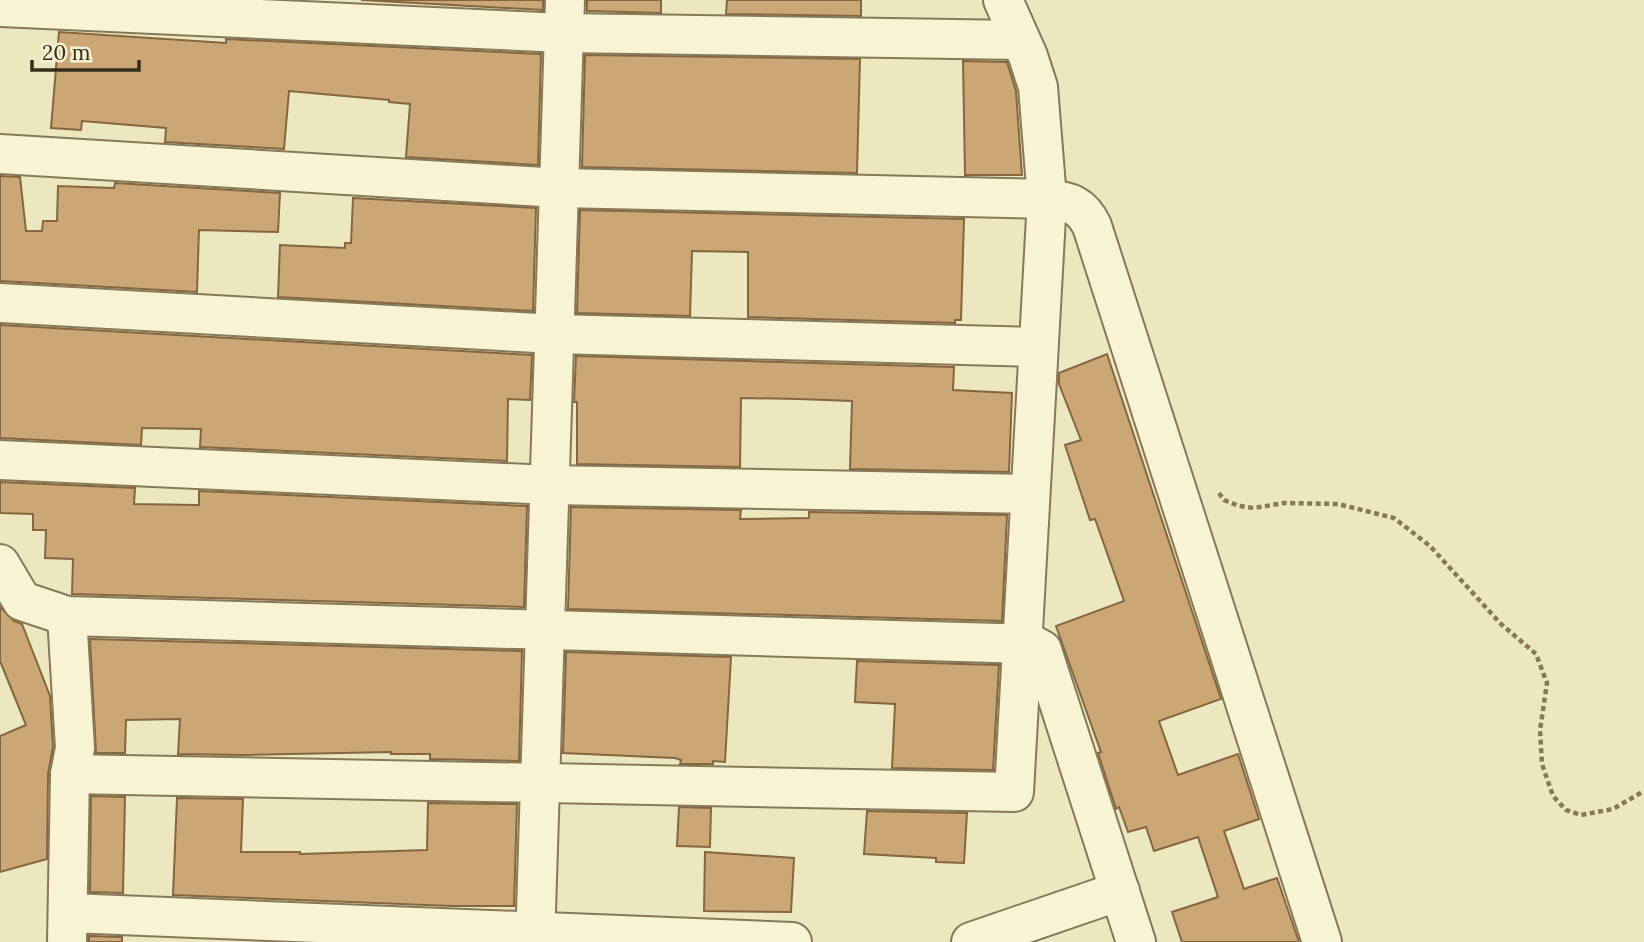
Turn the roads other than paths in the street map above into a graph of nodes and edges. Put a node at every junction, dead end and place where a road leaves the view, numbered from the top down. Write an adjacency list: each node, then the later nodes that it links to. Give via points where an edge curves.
1 (1003, 0): 5 (street)
2 (0, 7): 3 (street)
3 (229, 9): 4 (street)
4 (565, 16): 5 (street); 7 (street)
5 (1020, 40): 8 (street, via 1038,87)
6 (0, 155): 7 (street)
7 (559, 188): 8 (street); 10 (street)
8 (1047, 198): 11 (street); 27 (street, via 1078,208 1092,226)
9 (0, 303): 10 (street)
10 (555, 334): 11 (street); 13 (street)
11 (1038, 347): 14 (street)
12 (0, 460): 13 (street)
13 (550, 485): 14 (street); 17 (street)
14 (1030, 494): 18 (street)
15 (0, 564): 16 (street, via 22,601)
16 (67, 615): 17 (street); 19 (street, via 75,748)
17 (545, 630): 18 (street); 20 (street)
18 (1022, 643): 20 (street, via 1014,792); 21 (street, via 1042,650)
19 (70, 774): 20 (street); 22 (street)
20 (540, 783): 23 (street)
21 (1120, 891): 25 (street); 26 (street)
22 (68, 927): 23 (street)
23 (535, 937): 24 (street)
24 (792, 942)
25 (971, 942)
26 (1136, 942)
27 (1322, 942)

